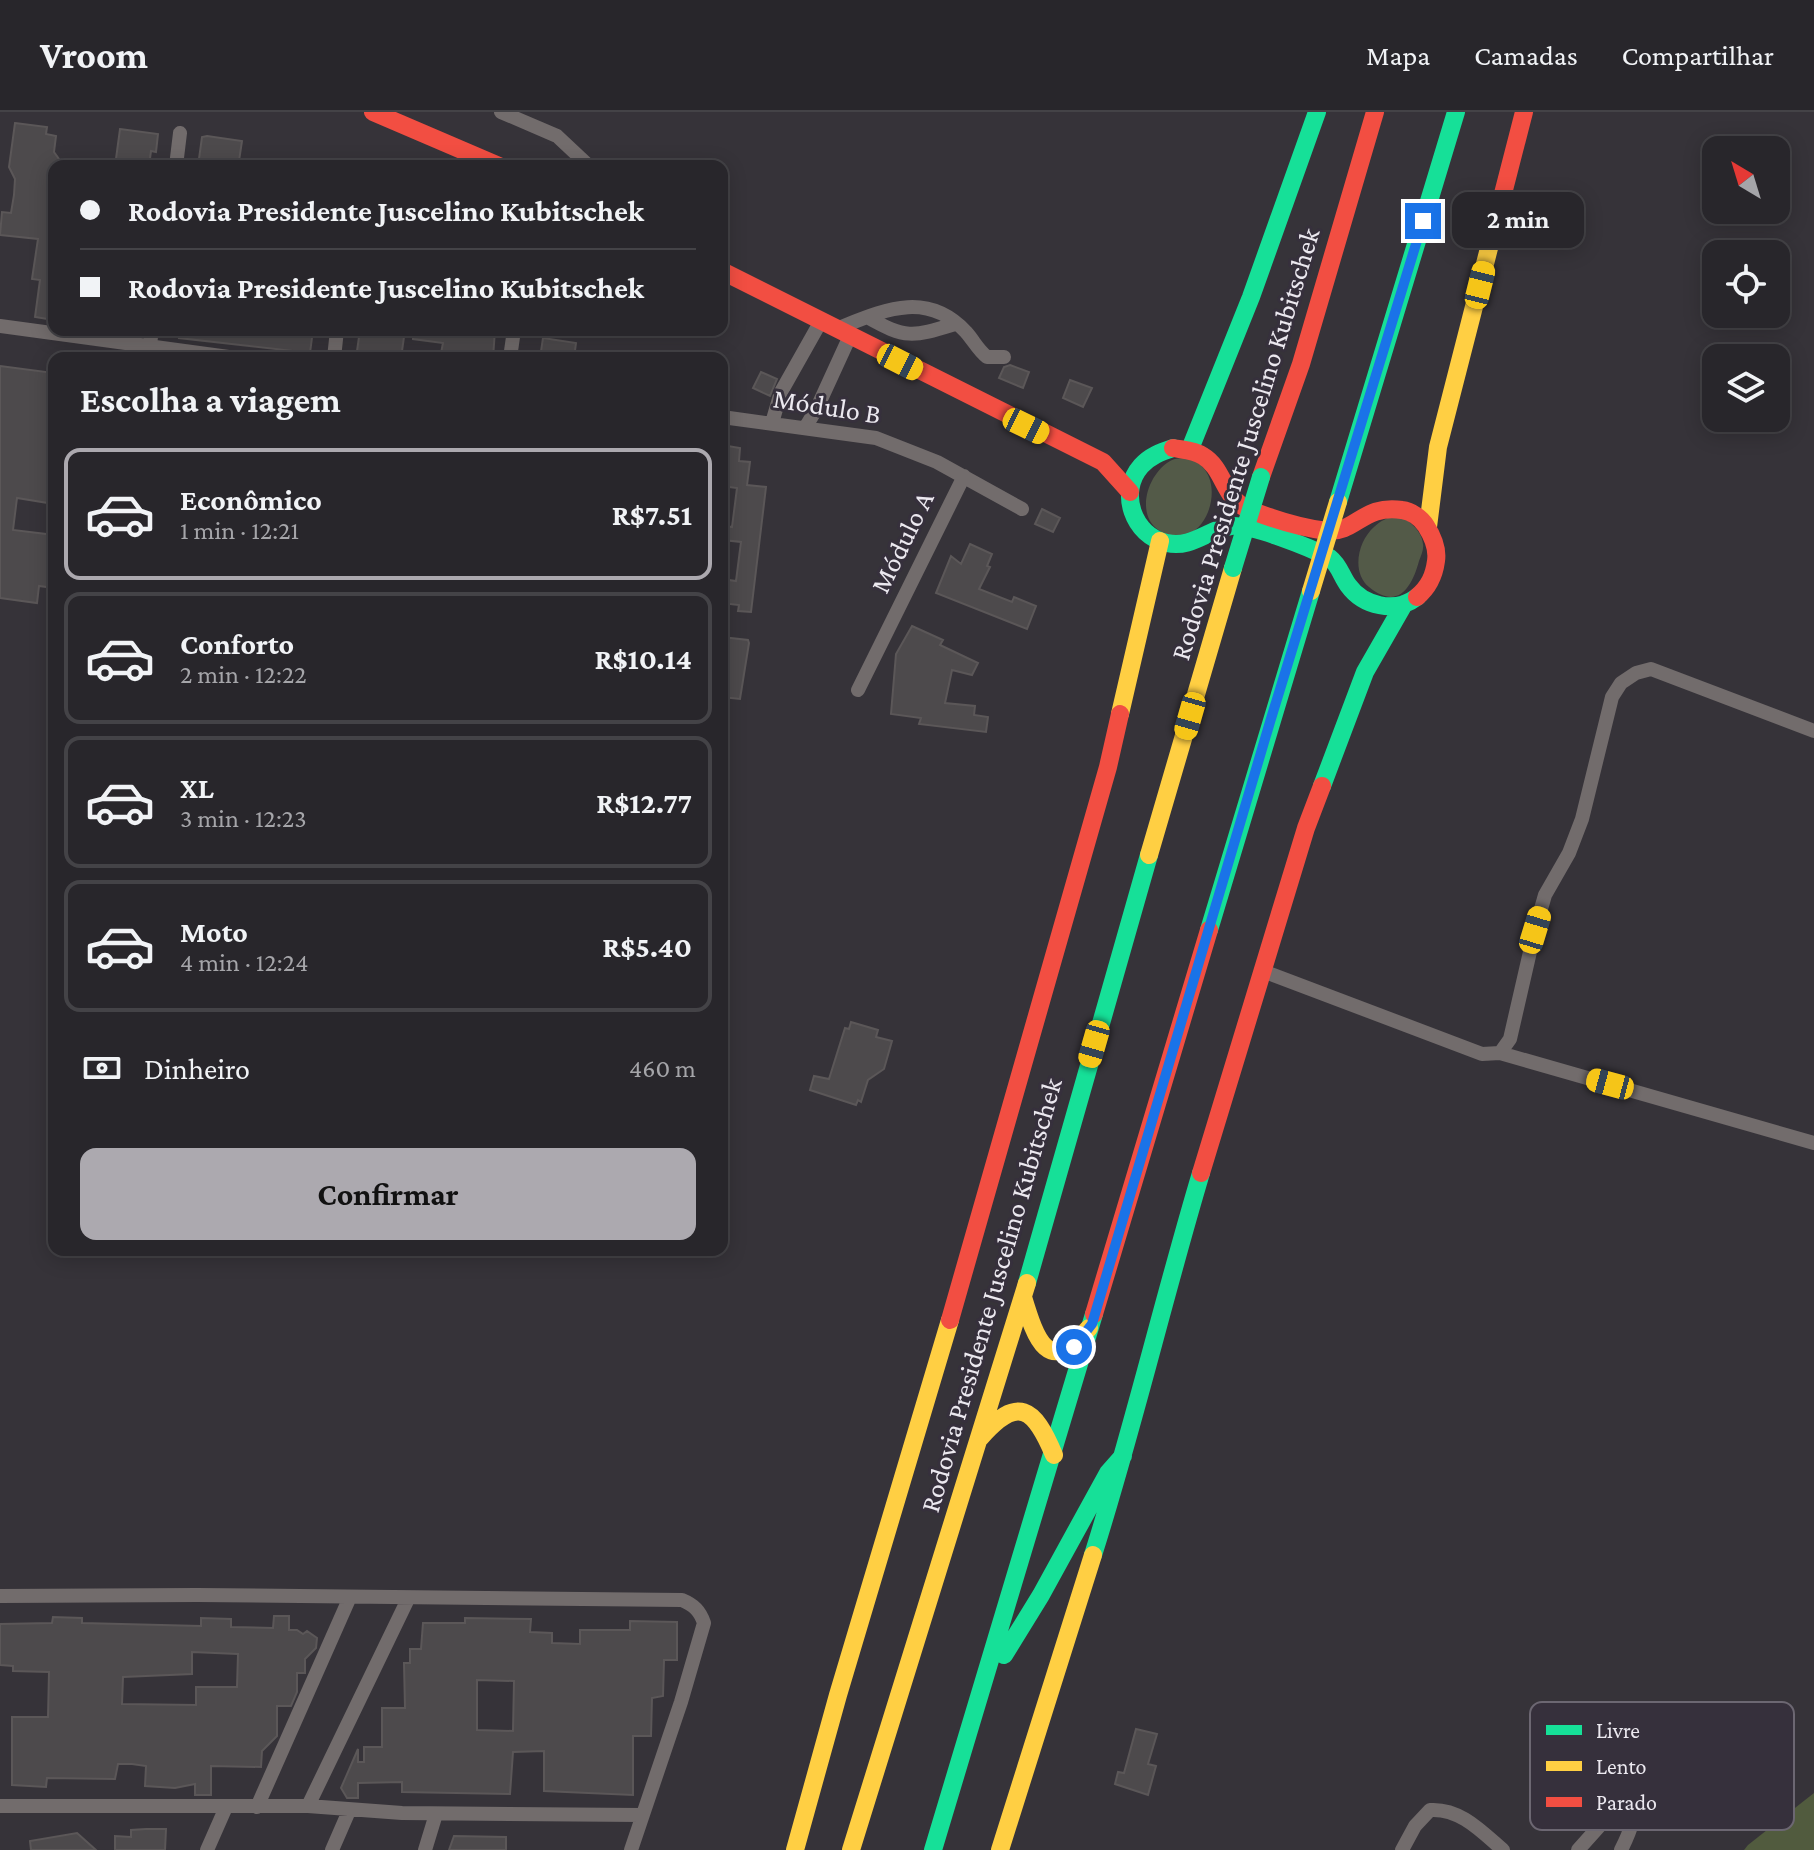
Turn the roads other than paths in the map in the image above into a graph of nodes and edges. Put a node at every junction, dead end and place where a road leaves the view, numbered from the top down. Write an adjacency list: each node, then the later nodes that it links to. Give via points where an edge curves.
1 (373, 112): 9 (main road)
2 (501, 112): 10 (street, via 557,136)
3 (1317, 112): 23 (main road)
4 (1375, 112): 37 (main road, Rodovia Presidente Juscelino Kubitschek, bridge, via 1301,364 1233,568)
5 (1456, 112): 38 (main road, bridge)
6 (1524, 112): 29 (main road, via 1441,433)
7 (180, 133): 8 (street)
8 (177, 160)
9 (485, 160)
10 (583, 160)
11 (728, 274): 15 (main road)
12 (867, 317): 13 (street, via 895,333); 13 (street, via 904,306 923,307); 15 (street)
13 (955, 324): 19 (street, via 987,357)
14 (0, 326): 16 (street)
15 (836, 329): 21 (street, via 781,392); 22 (street, via 817,408); 24 (main road)
16 (48, 334)
17 (57, 336): 18 (street)
18 (149, 352)
19 (1004, 357)
20 (728, 418): 21 (street, Módulo B)
21 (772, 423): 22 (street, Módulo B)
22 (805, 428): 26 (street, Módulo B, via 876,438)
23 (1190, 449): 25 (main road, via 1165,450); 29 (main road, via 1205,456 1243,508 1329,531 1355,525 1370,511 1402,509)
24 (1103, 462): 25 (main road); 27 (main road)
25 (1143, 463): 27 (main road)
26 (964, 476): 28 (street, Módulo A); 32 (street, Módulo A)
27 (1130, 492): 30 (main road, via 1136,522)
28 (1022, 509)
29 (1428, 527): 31 (main road, via 1438,556 1436,572 1418,597)
30 (1160, 541): 31 (main road, via 1189,543 1240,526 1320,554 1336,564 1365,601 1390,607); 59 (main road, via 1108,767)
31 (1404, 604): 34 (main road, via 1347,717 1306,828)
32 (858, 690)
33 (1814, 731): 35 (street, via 1651,669 1621,683 1606,712 1582,819 1545,895 1510,1039)
34 (1263, 971): 35 (street, via 1482,1054); 41 (main road, via 1172,1270)
35 (1500, 1053): 36 (street)
36 (1814, 1143)
37 (1023, 1297): 38 (main road, via 1039,1342 1054,1352 1074,1347); 39 (main road, Rodovia Presidente Juscelino Kubitschek)
38 (1092, 1324): 40 (main road)
39 (977, 1442): 40 (main road, via 994,1420 1021,1409 1041,1424); 60 (main road, Rodovia Presidente Juscelino Kubitschek)
40 (1054, 1455): 45 (main road)
41 (1123, 1456): 45 (main road, via 1108,1473); 62 (main road)
42 (0, 1596): 43 (street)
43 (350, 1597): 44 (street); 49 (street)
44 (408, 1599): 47 (street); 52 (street, via 682,1600 697,1608 704,1623)
45 (983, 1690): 61 (main road)
46 (0, 1806): 48 (street)
47 (308, 1806): 49 (street); 50 (street)
48 (226, 1807): 49 (street); 55 (street)
49 (257, 1807)
50 (349, 1811): 51 (street); 56 (street)
51 (436, 1814): 52 (street); 57 (street)
52 (641, 1815): 58 (street)
53 (1596, 1830): 65 (street)
54 (1627, 1830): 66 (street)
55 (207, 1850)
56 (332, 1850)
57 (425, 1850)
58 (631, 1850)
59 (795, 1850)
60 (851, 1850)
61 (933, 1850)
62 (1000, 1850)
63 (1402, 1850): 64 (street, via 1430,1810 1446,1809)
64 (1503, 1850)
65 (1578, 1850)
66 (1621, 1850)

